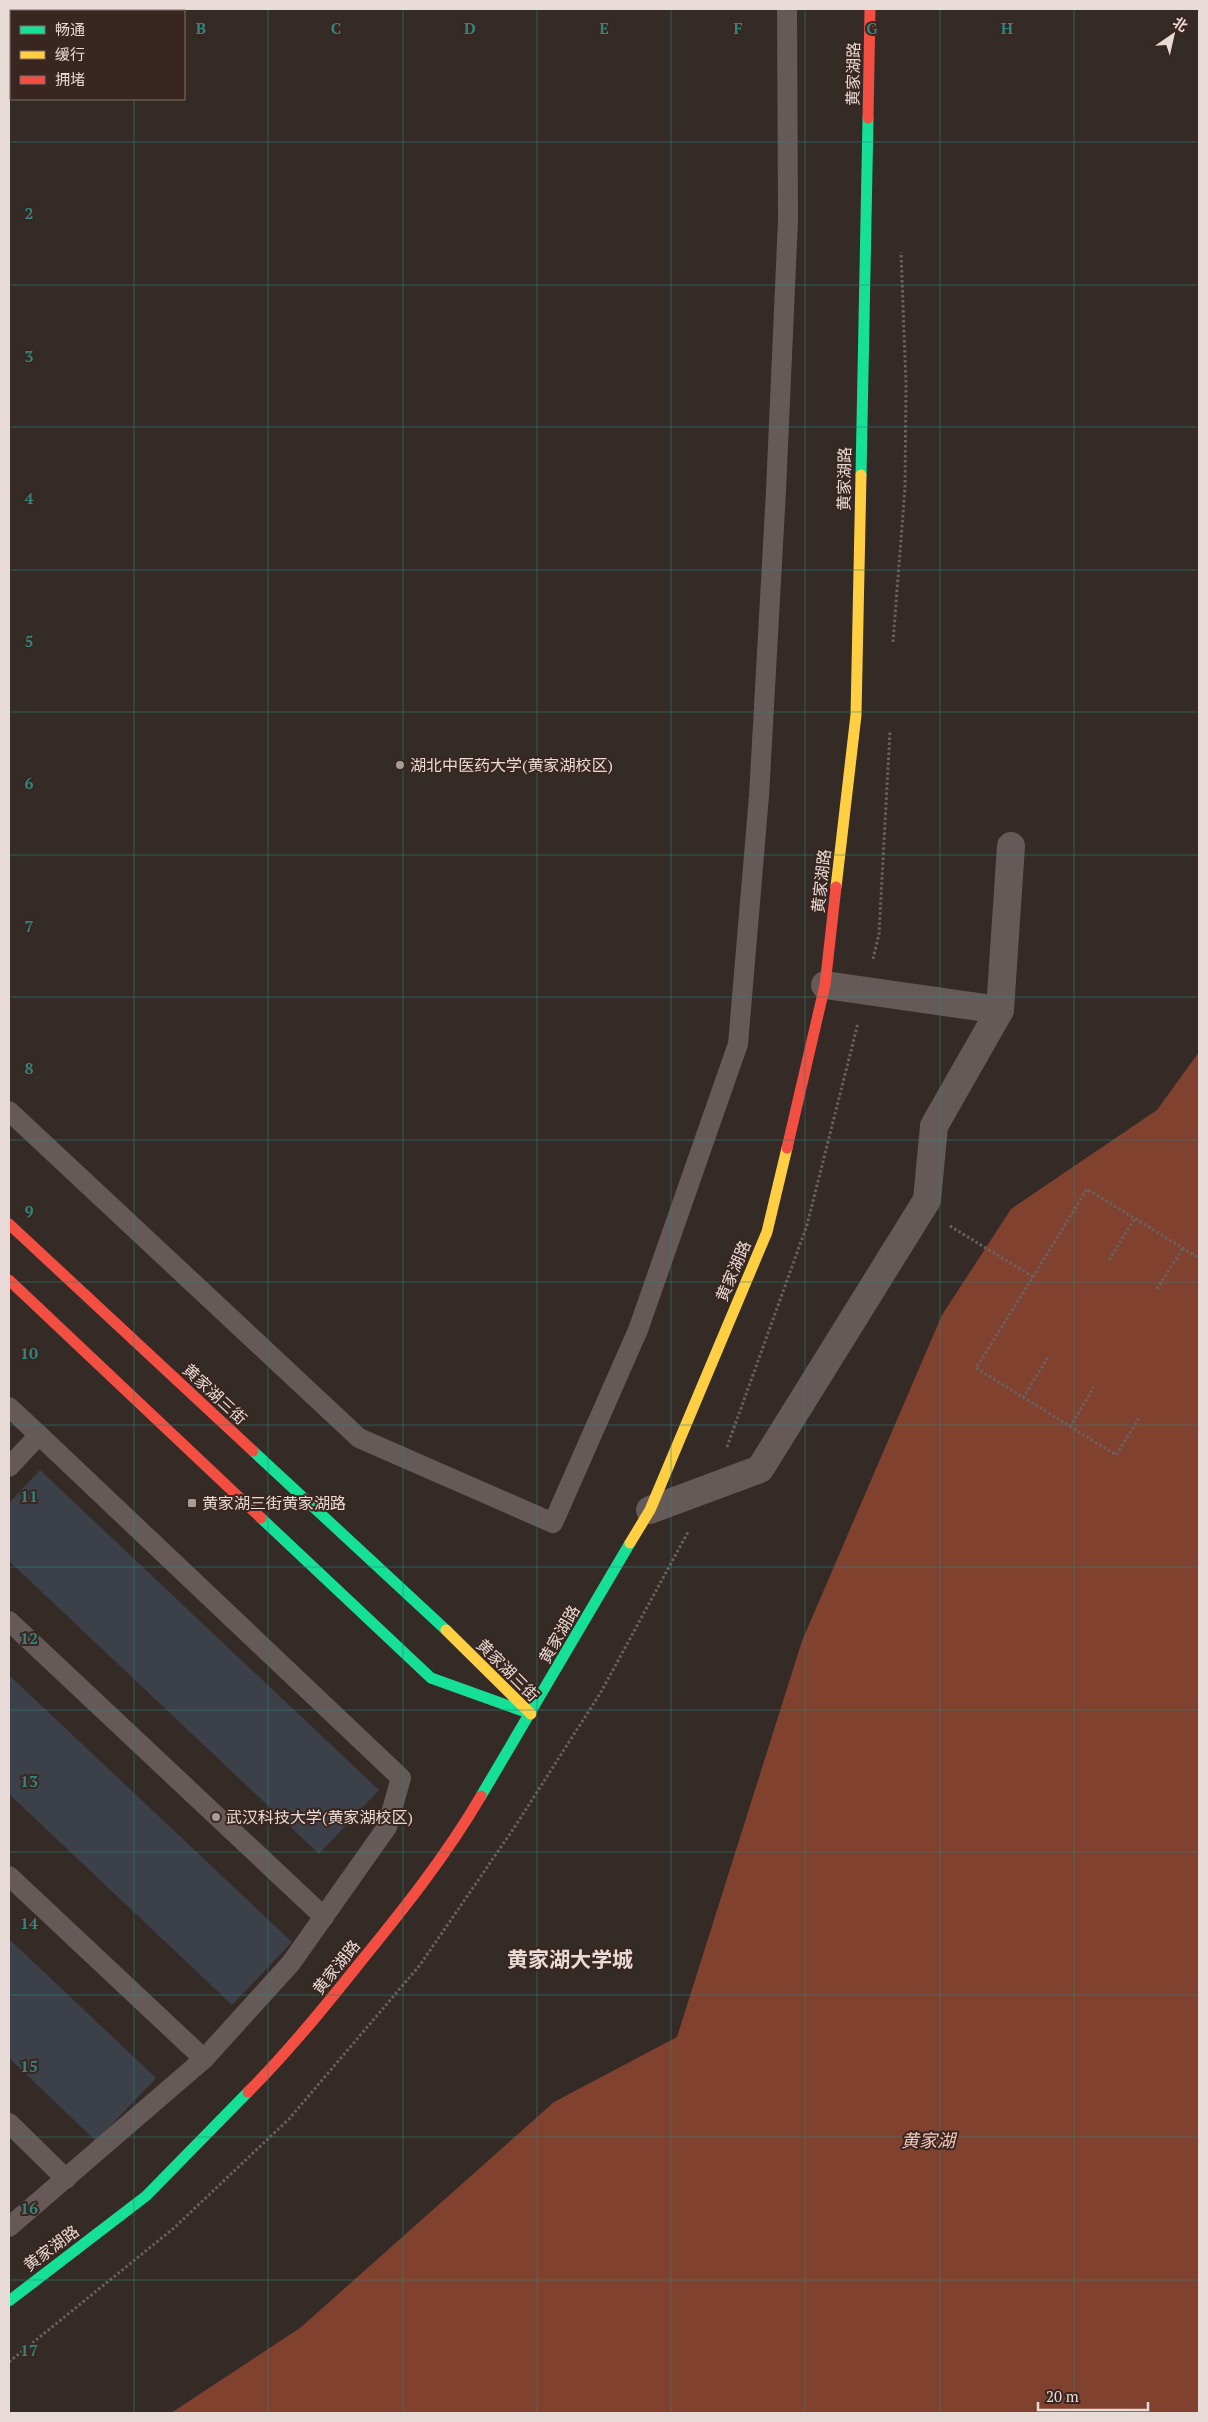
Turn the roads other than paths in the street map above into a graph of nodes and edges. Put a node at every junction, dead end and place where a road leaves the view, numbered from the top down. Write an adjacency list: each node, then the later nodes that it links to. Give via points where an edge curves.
1 (787, 9): 6 (lane, via 788,220 777,481 760,796 738,1044 638,1330 553,1523 359,1438)
2 (870, 9): 4 (street, 黄家湖路, via 856,715)
3 (1011, 846): 5 (street)
4 (825, 985): 5 (street); 12 (street, 黄家湖路, via 767,1232)
5 (1000, 1010): 12 (street, via 934,1126 927,1200 760,1469)
6 (9, 1111)
7 (9, 1224): 14 (street, 黄家湖三街)
8 (9, 1280): 14 (street, 黄家湖三街, via 431,1678)
9 (9, 1407): 10 (lane)
10 (39, 1435): 11 (lane); 16 (lane, via 401,1778 387,1827)
11 (9, 1467)
12 (650, 1510): 14 (street, 黄家湖路)
13 (9, 1621): 16 (lane)
14 (532, 1714): 21 (street, 黄家湖路, via 462,1829 385,1932 285,2055 146,2196)
15 (9, 1876): 17 (lane)
16 (324, 1917): 17 (lane, via 291,1963)
17 (204, 2059): 19 (lane)
18 (9, 2123): 19 (lane)
19 (66, 2179): 20 (lane)
20 (9, 2227)
21 (9, 2301)

